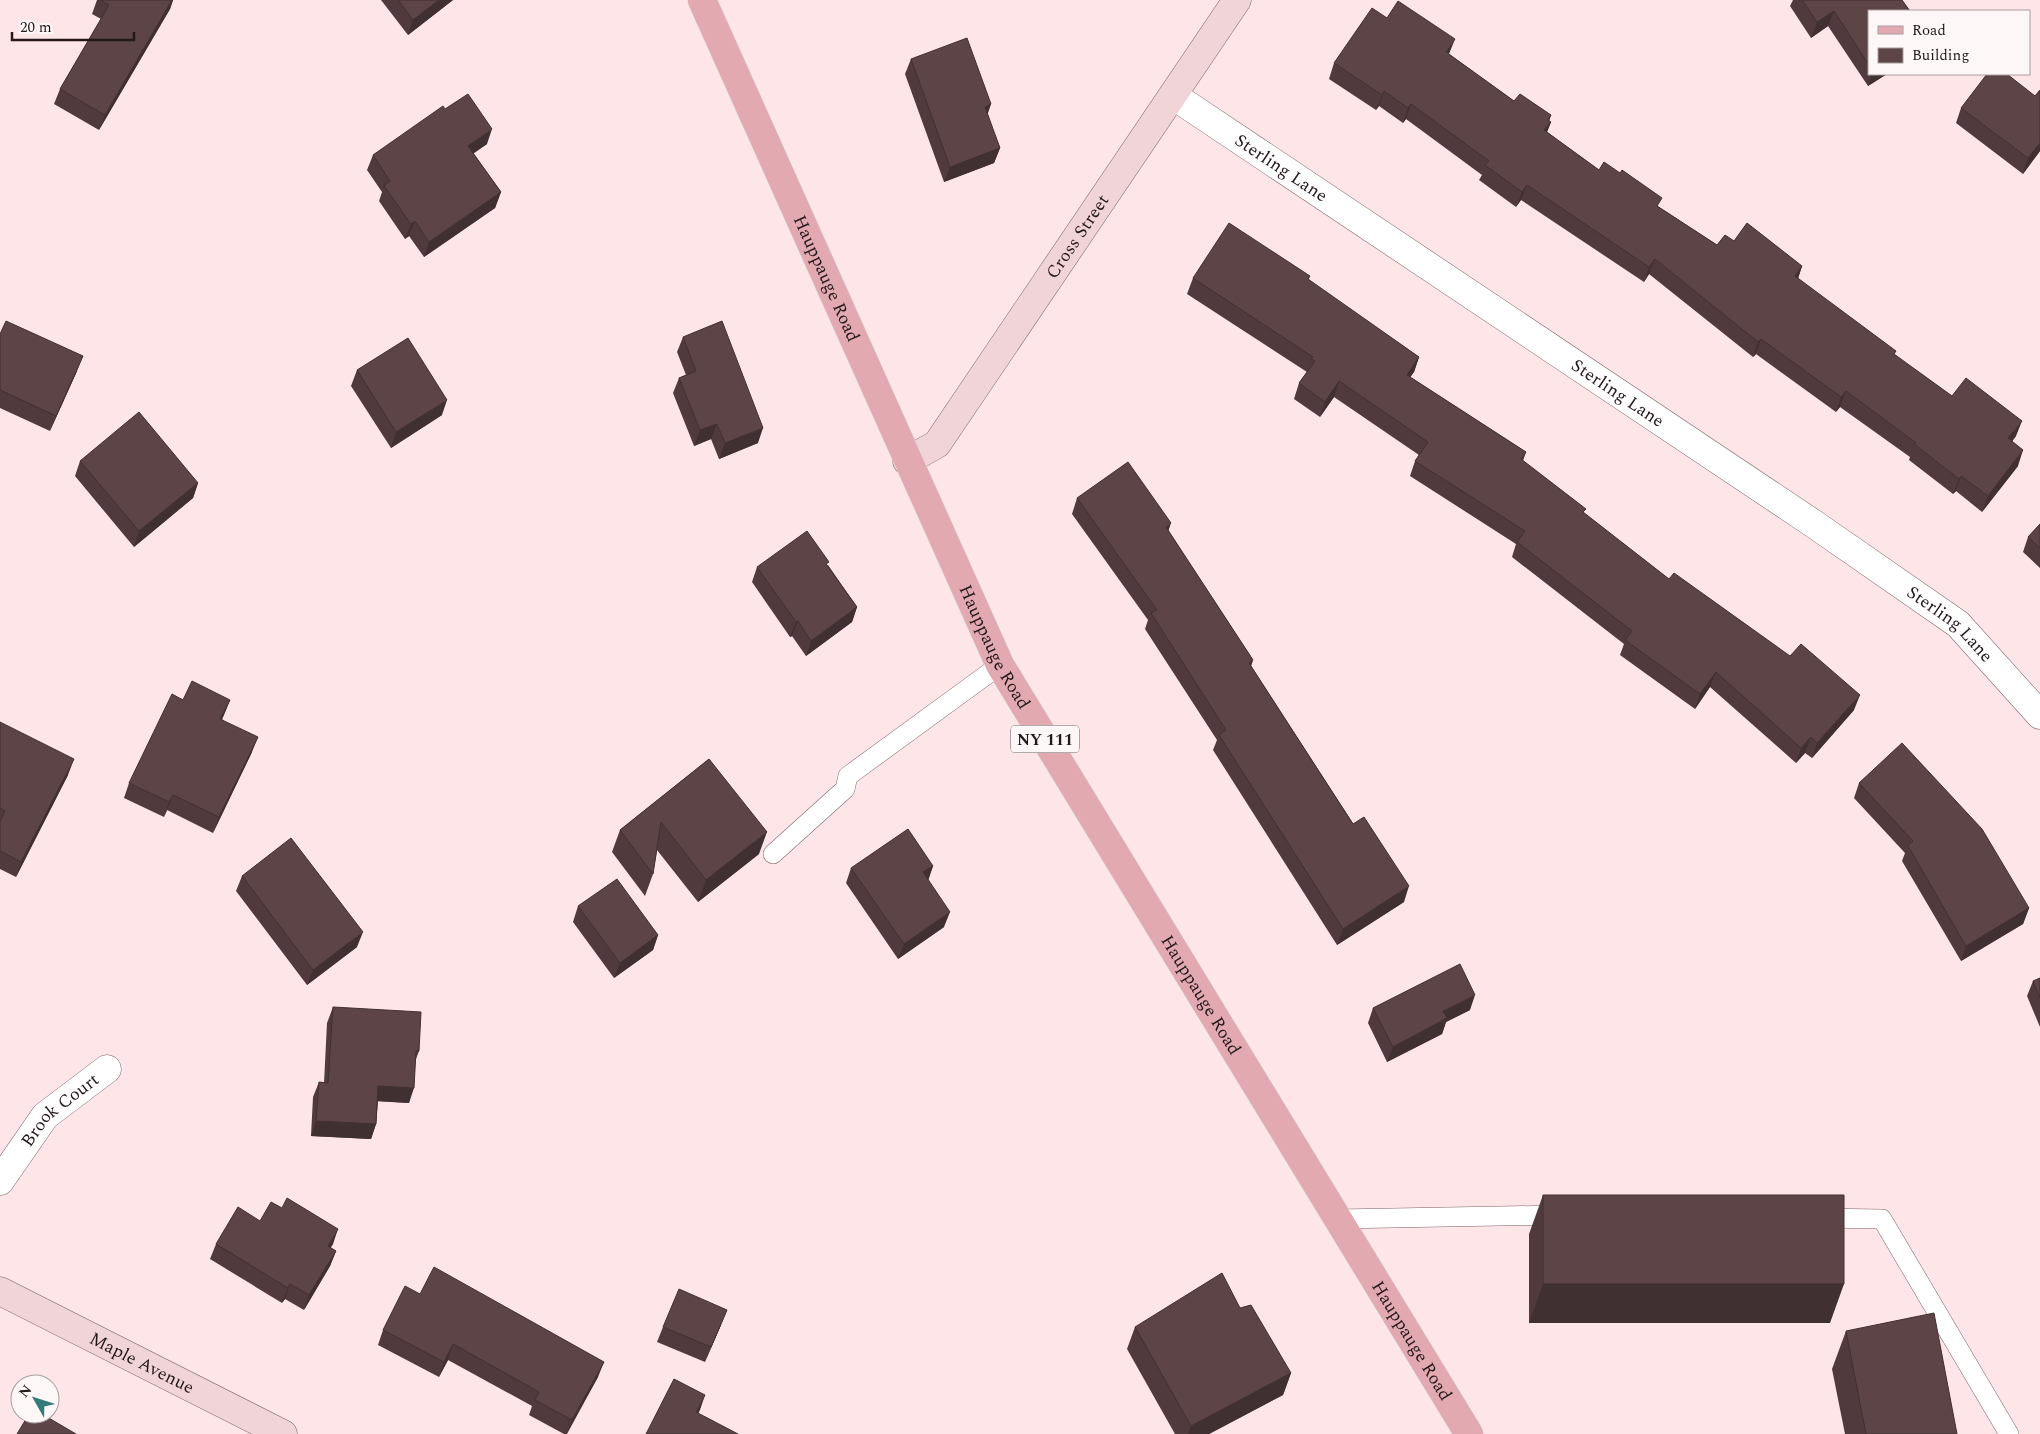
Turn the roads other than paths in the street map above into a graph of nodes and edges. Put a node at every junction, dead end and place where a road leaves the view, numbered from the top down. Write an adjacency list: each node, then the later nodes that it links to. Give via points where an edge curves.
1 (702, 0): 4 (main road, Hauppauge Road / NY 111)
2 (1237, 0): 3 (street, Cross Street)
3 (1174, 96): 4 (street, Cross Street, via 937,444); 6 (street, Sterling Lane, via 1798,513 1958,624)
4 (907, 461): 5 (main road, Hauppauge Road / NY 111)
5 (1000, 665): 7 (lane, via 848,776 845,789); 12 (main road, Hauppauge Road / NY 111)
6 (2040, 715)
7 (773, 854)
8 (107, 1069): 9 (street, Brook Court, via 45,1116)
9 (0, 1181)
10 (1578, 1215): 12 (lane)
11 (1803, 1217): 16 (lane, via 1882,1219)
12 (1338, 1219): 15 (main road, Hauppauge Road / NY 111)
13 (0, 1291): 14 (street, Maple Avenue)
14 (283, 1434)
15 (1469, 1434)
16 (2009, 1434)

